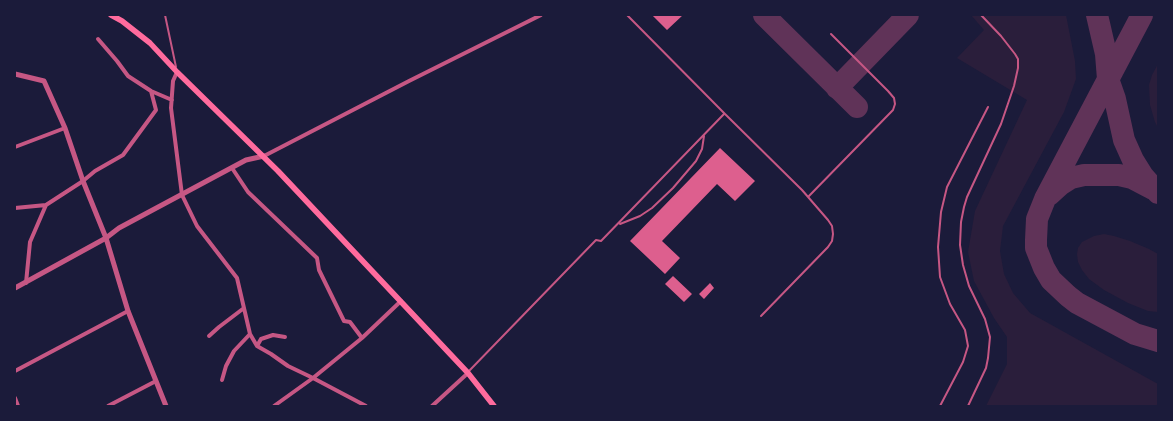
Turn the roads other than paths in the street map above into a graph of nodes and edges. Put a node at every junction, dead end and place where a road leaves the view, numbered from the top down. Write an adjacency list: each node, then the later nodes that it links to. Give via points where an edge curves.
1 (111, 15): 8 (main road, via 150,43)
2 (165, 15): 8 (lane)
3 (541, 15): 17 (street)
4 (627, 15): 13 (lane)
5 (981, 15): 51 (lane, via 1015,54 1018,68 1001,124 967,197 961,222 962,265 990,336 986,368)
6 (831, 34): 21 (lane, via 888,91 895,104 893,110)
7 (98, 39): 10 (street, via 128,76)
8 (177, 72): 11 (street); 17 (main road)
9 (15, 74): 14 (street, via 44,81)
10 (151, 91): 11 (street); 19 (street, via 156,110 123,155)
11 (172, 100): 20 (street)
12 (988, 107): 50 (lane, via 947,187 941,212 940,277 965,330 968,346)
13 (724, 114): 15 (lane); 21 (lane)
14 (64, 128): 16 (street); 19 (street)
15 (704, 136): 24 (lane); 24 (lane, via 696,161 668,193 640,216)
16 (15, 147)
17 (264, 156): 18 (street, via 246,160); 28 (main road)
18 (232, 168): 20 (street); 35 (street, via 248,192 317,258 344,321 350,322)
19 (83, 181): 22 (street); 25 (street)
20 (182, 195): 25 (street); 29 (street, via 197,226 237,278)
21 (808, 197): 31 (lane, via 832,226 832,241)
22 (46, 205): 23 (street); 26 (street, via 30,242)
23 (15, 208)
24 (618, 224): 38 (lane, via 601,242 596,240)
25 (106, 238): 26 (street); 30 (street)
26 (26, 283): 27 (street)
27 (15, 288)
28 (400, 301): 35 (street); 38 (main road)
29 (244, 308): 32 (street); 33 (street)
30 (128, 311): 37 (street); 41 (street)
31 (761, 316)
32 (250, 334): 36 (street); 40 (street, via 234,351)
33 (209, 336)
34 (285, 336): 36 (street, via 261,339)
35 (362, 338): 39 (street)
36 (257, 346): 39 (street)
37 (15, 372)
38 (468, 373): 48 (street); 49 (main road)
39 (312, 378): 46 (street); 47 (street)
40 (222, 380)
41 (156, 382): 44 (street); 45 (street)
42 (15, 398): 43 (street)
43 (18, 406)
44 (108, 406)
45 (166, 406)
46 (274, 406)
47 (366, 406)
48 (432, 406)
49 (494, 406)
50 (940, 406)
51 (968, 406)

